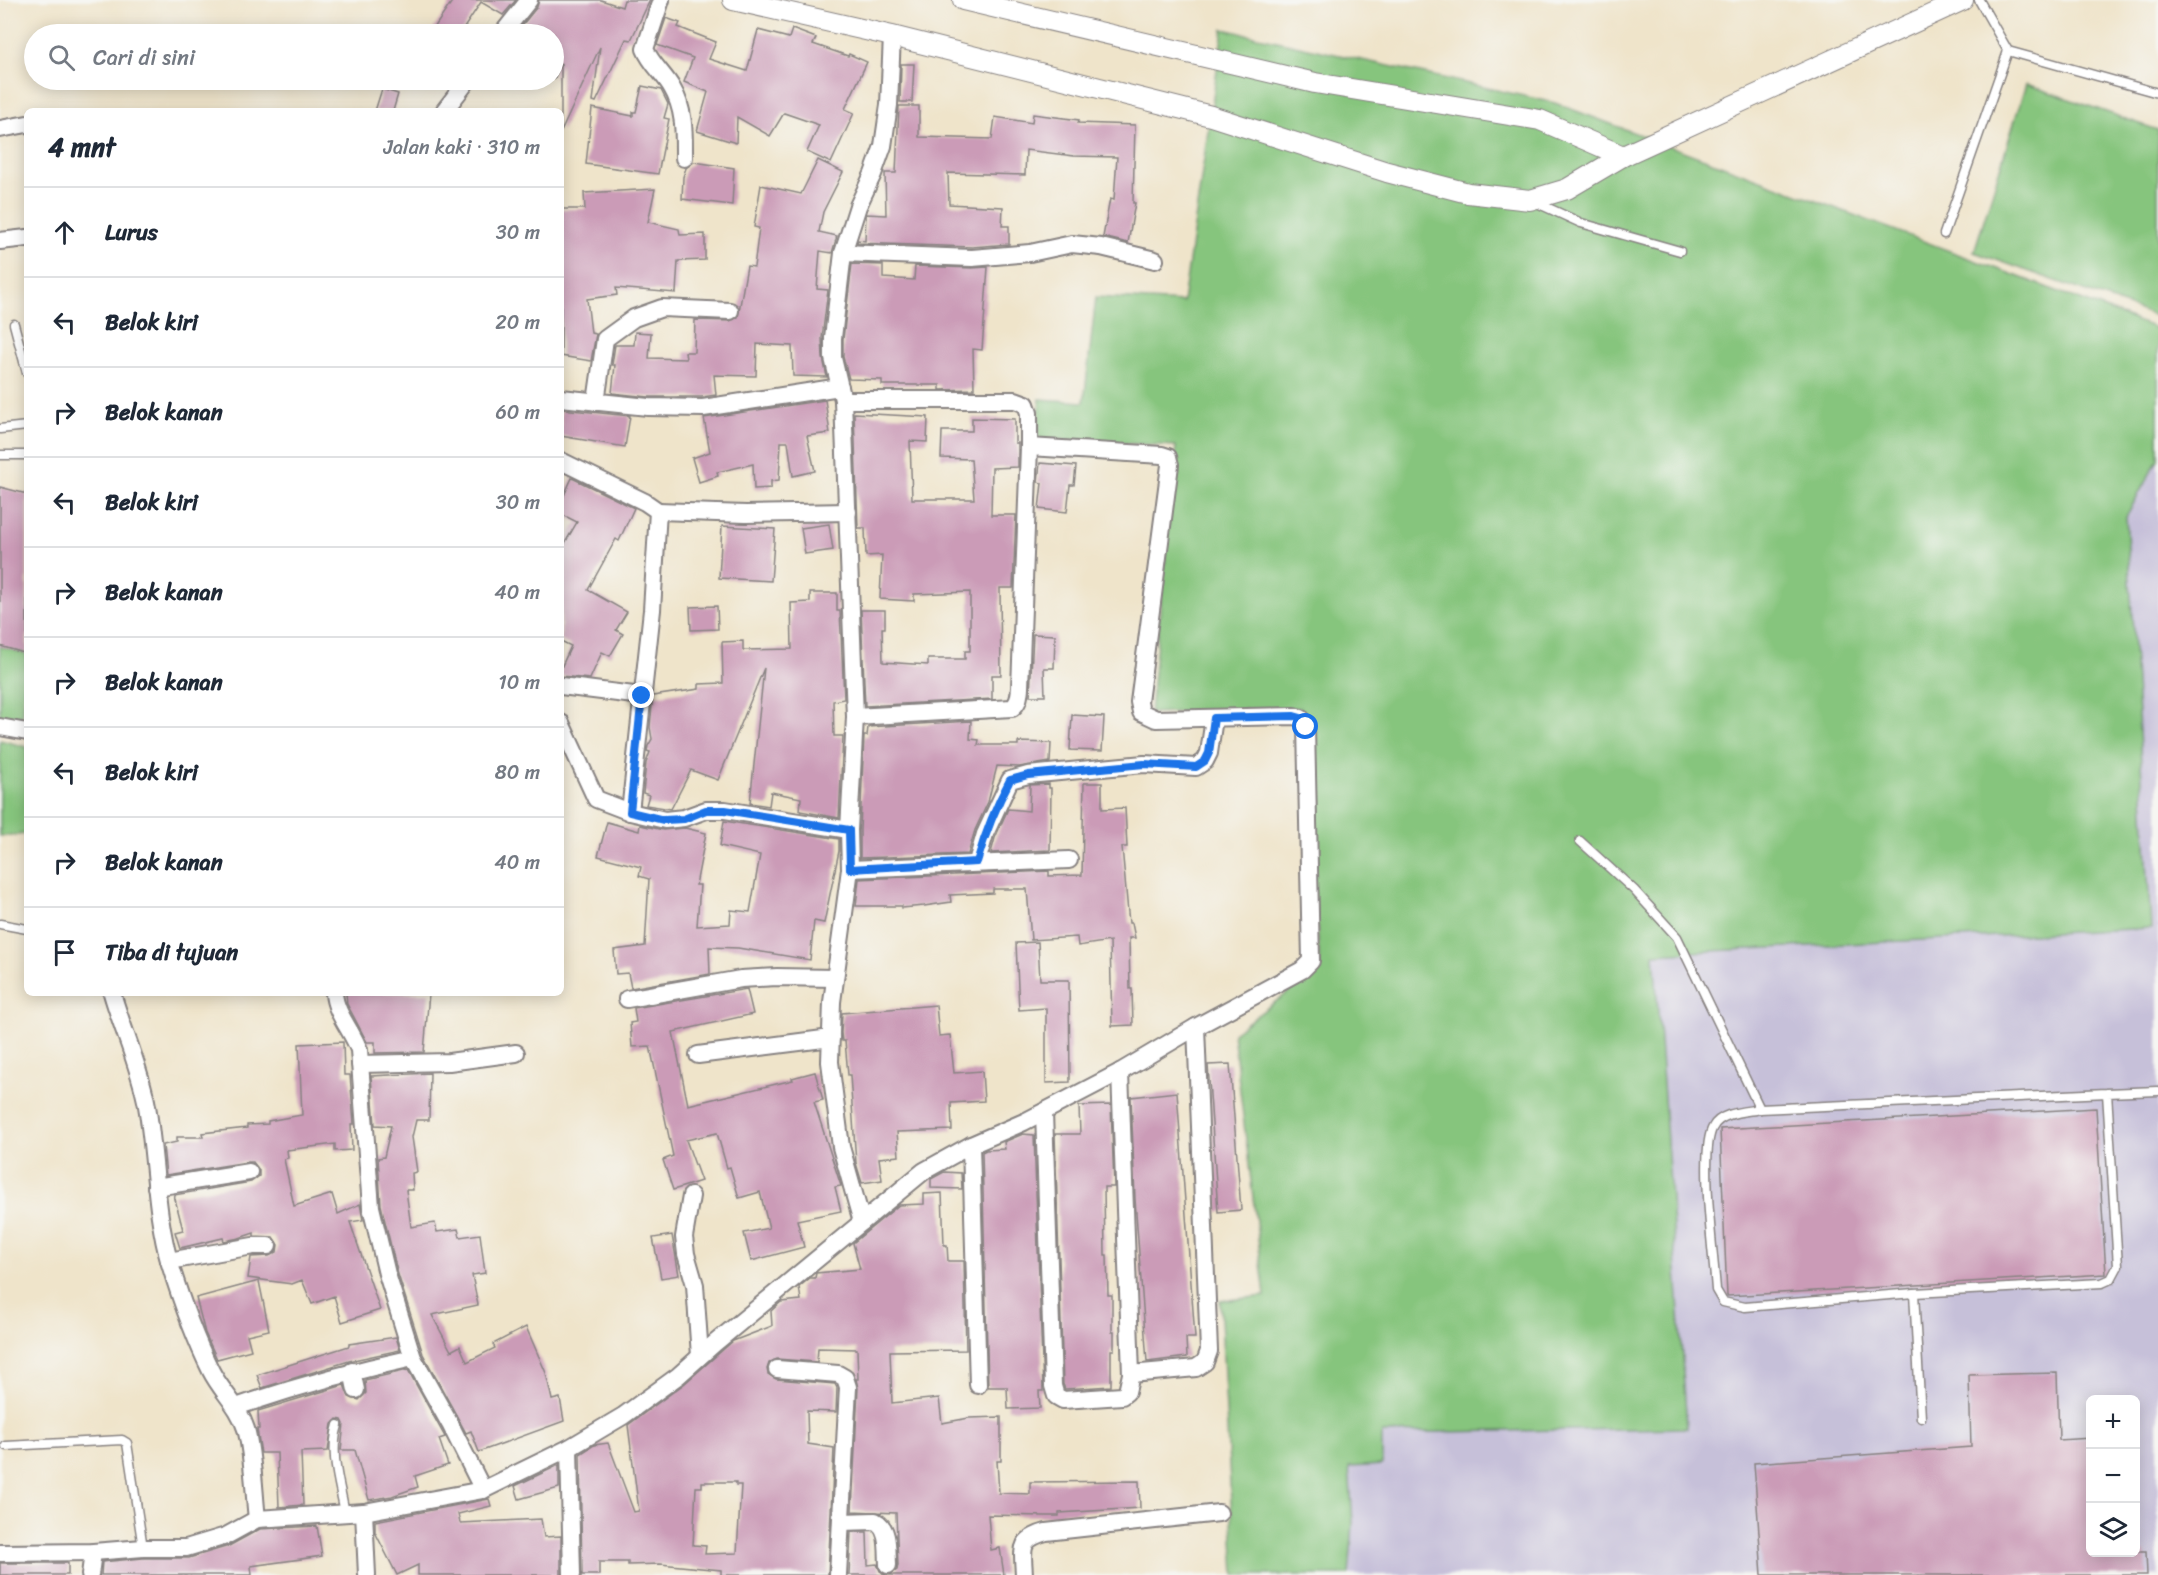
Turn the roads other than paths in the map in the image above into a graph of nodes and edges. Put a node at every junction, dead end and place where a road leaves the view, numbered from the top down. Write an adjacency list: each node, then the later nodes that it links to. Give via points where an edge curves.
1 (529, 0): 7 (street)
2 (661, 0): 16 (street, via 645,49 672,88 681,112)
3 (733, 0): 8 (street)
4 (963, 0): 15 (street, via 1315,84 1540,120)
5 (1963, 0): 15 (street)
6 (1979, 0): 9 (lane)
7 (510, 24)
8 (892, 36): 17 (street, via 1211,116 1387,172 1468,193); 22 (street, via 883,147)
9 (2008, 51): 11 (lane); 18 (lane)
10 (460, 90): 12 (street)
11 (2158, 93)
12 (446, 108)
13 (24, 125): 14 (street)
14 (0, 129)
15 (1623, 156): 17 (street, via 1567,189)
16 (684, 158)
17 (1530, 200): 21 (lane, via 1581,224)
18 (1944, 234)
19 (24, 238): 20 (street)
20 (0, 241)
21 (1680, 251)
22 (843, 253): 23 (street, via 972,258 1030,253 1072,244); 27 (street, via 833,338 833,358)
23 (1155, 260)
24 (730, 311): 29 (street, via 662,308 634,318 605,339)
25 (14, 324): 26 (lane)
26 (24, 362)
27 (842, 394): 29 (street, via 703,408); 32 (street, via 1015,400 1026,404 1029,413); 37 (street)
28 (564, 399): 29 (street)
29 (596, 402)
30 (24, 426): 31 (lane)
31 (0, 429)
32 (1029, 447): 40 (street, via 1020,688 1016,706); 41 (street, via 1168,457 1139,702 1141,712 1156,719)
33 (0, 455): 34 (lane)
34 (24, 455)
35 (564, 462): 36 (street)
36 (658, 511): 37 (street); 39 (street)
37 (848, 512): 40 (street)
38 (564, 686): 39 (street)
39 (642, 696): 45 (street)
40 (855, 717): 46 (street)
41 (1214, 718): 49 (street, via 1209,753 1196,767 1144,764 1010,780 988,826); 57 (street, via 1294,716 1301,718 1306,727 1311,961 1302,970)
42 (0, 727): 44 (street)
43 (564, 730): 45 (street, via 596,799)
44 (24, 731)
45 (630, 812): 46 (street, via 664,820 684,819 706,810 725,810)
46 (849, 830): 50 (street)
47 (1580, 841): 65 (lane, via 1634,890 1677,937)
48 (1069, 860): 49 (street)
49 (977, 862): 50 (street)
50 (850, 869): 53 (street)
51 (0, 924): 52 (lane)
52 (24, 928)
53 (835, 978): 56 (street, via 741,979); 58 (street)
54 (113, 996): 69 (street, via 146,1102)
55 (335, 996): 61 (street, via 354,1036)
56 (627, 999)
57 (1196, 1027): 62 (street); 79 (street, via 1209,1352 1205,1362 1196,1368)
58 (831, 1038): 60 (street); 71 (street, via 830,1062 841,1147)
59 (516, 1053): 61 (street, via 438,1062)
60 (698, 1055)
61 (360, 1064): 76 (street, via 371,1207)
62 (1120, 1072): 66 (street); 79 (street)
63 (2158, 1090): 64 (lane)
64 (2107, 1093): 65 (lane); 74 (lane, via 2118,1266 2111,1279 2102,1283)
65 (1760, 1109): 74 (lane, via 1726,1116 1713,1127 1706,1158 1716,1290 1723,1302 1745,1307)
66 (1044, 1112): 67 (street); 79 (street, via 1056,1396 1063,1400 1122,1396 1127,1392)
67 (971, 1145): 71 (street, via 924,1171); 80 (street)
68 (249, 1172): 69 (street)
69 (156, 1187): 73 (street)
70 (691, 1196): 75 (street, via 684,1236 695,1285)
71 (862, 1222): 75 (street)
72 (268, 1246): 73 (street)
73 (170, 1261): 82 (street, via 191,1327 212,1373)
74 (1914, 1293): 83 (lane)
75 (700, 1356): 86 (street, via 623,1416)
76 (413, 1358): 78 (street); 87 (street)
77 (777, 1369): 92 (street, via 838,1374 845,1378 848,1387)
78 (352, 1371): 81 (street); 82 (street)
79 (1131, 1374)
80 (978, 1385)
81 (356, 1390)
82 (236, 1407): 91 (street, via 247,1430)
83 (1921, 1418)
84 (339, 1425): 89 (lane, via 334,1450)
85 (6, 1446): 93 (lane, via 122,1440 127,1443)
86 (569, 1448): 87 (street); 99 (street)
87 (483, 1490): 88 (street)
88 (364, 1512): 89 (street); 98 (street)
89 (345, 1513): 91 (street)
90 (1220, 1513): 101 (street, via 1032,1536 1022,1548)
91 (257, 1519): 93 (street, via 226,1536 186,1548)
92 (841, 1522): 96 (street, via 879,1523 886,1533); 100 (street)
93 (143, 1548): 94 (street)
94 (93, 1552): 95 (street); 97 (street)
95 (0, 1553)
96 (888, 1565)
97 (90, 1575)
98 (367, 1575)
99 (572, 1575)
100 (838, 1575)
101 (1024, 1575)

